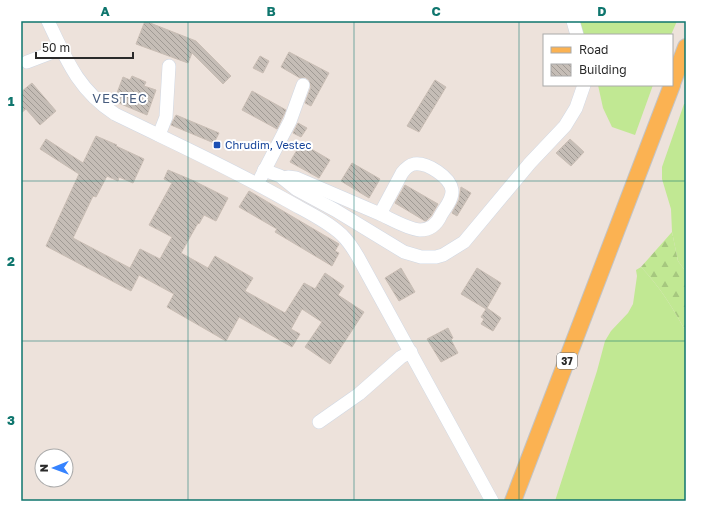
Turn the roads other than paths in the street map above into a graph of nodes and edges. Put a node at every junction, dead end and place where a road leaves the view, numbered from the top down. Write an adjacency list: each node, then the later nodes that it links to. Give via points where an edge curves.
1 (48, 21): 5 (street)
2 (573, 21): 3 (street)
3 (577, 34)
4 (686, 47): 8 (main road, 37)
5 (61, 49): 6 (street); 12 (street, via 75,76 96,100 115,114)
6 (27, 62)
7 (169, 66): 12 (street, via 166,118)
8 (673, 81)
9 (303, 85): 13 (street, via 290,121)
10 (584, 86): 14 (street, via 566,126 530,163 464,242 443,255 422,257 404,252)
11 (671, 86): 20 (main road, 37)
12 (159, 135): 15 (street)
13 (264, 170): 14 (street); 15 (street)
14 (283, 178): 16 (street, via 296,178)
15 (257, 184): 17 (street, via 324,222 343,236 358,257)
16 (380, 214): 16 (street, via 402,173 412,165 423,165 439,173 451,187 449,201 439,219 430,228 418,230)
17 (411, 352): 18 (street, via 401,357 348,403); 19 (street)
18 (320, 422)
19 (492, 501)
20 (513, 501)

